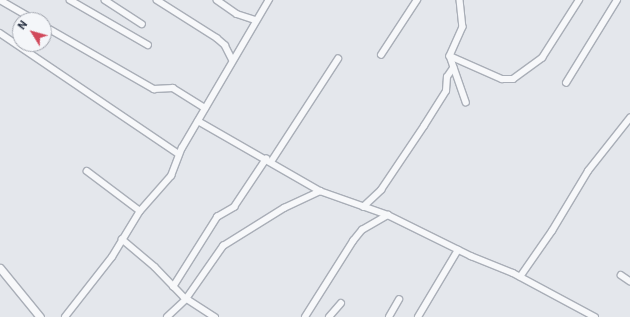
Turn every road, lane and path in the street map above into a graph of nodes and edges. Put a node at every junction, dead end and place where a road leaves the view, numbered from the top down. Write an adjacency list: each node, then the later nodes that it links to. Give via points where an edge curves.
1 (0, 0): 11 (street)
2 (70, 0): 16 (street)
3 (105, 0): 13 (street)
4 (157, 0): 19 (street, via 217,38 225,45)
5 (217, 0): 12 (street, via 237,14)
6 (269, 0): 12 (street)
7 (417, 0): 17 (street)
8 (460, 0): 18 (street, via 463,27)
9 (579, 0): 18 (street, via 542,58 513,79 502,80)
10 (617, 0): 22 (street)
11 (20, 12)
12 (256, 20): 19 (street)
13 (142, 24)
14 (52, 31): 24 (street, via 154,89 173,88)
15 (0, 33): 27 (street)
16 (148, 45)
17 (381, 55)
18 (450, 56): 21 (street)
19 (232, 59): 24 (street)
20 (338, 59): 28 (street)
21 (453, 68): 23 (street, via 466,96); 31 (street, via 447,77 446,91 424,126 381,190)
22 (566, 83)
23 (466, 102)
24 (205, 108): 26 (street)
25 (630, 118): 38 (street, via 588,171 552,231)
26 (198, 121): 27 (street); 28 (street)
27 (178, 154): 32 (street, via 166,182)
28 (269, 161): 30 (street); 40 (street, via 234,207 213,221)
29 (87, 171): 32 (street)
30 (320, 191): 31 (street); 41 (street, via 284,208 223,246)
31 (363, 207): 33 (street)
32 (140, 211): 34 (street)
33 (388, 216): 35 (street); 48 (street, via 362,230)
34 (122, 239): 40 (street, via 155,266); 45 (street, via 112,257)
35 (458, 250): 38 (street); 51 (street)
36 (0, 268): 44 (street)
37 (621, 275): 39 (street)
38 (520, 277): 52 (street)
39 (630, 281)
40 (173, 287): 41 (street)
41 (186, 300): 46 (street); 47 (street)
42 (398, 300): 50 (street)
43 (341, 303): 49 (street)
44 (40, 317)
45 (65, 317)
46 (166, 317)
47 (215, 317)
48 (305, 317)
49 (329, 317)
50 (389, 317)
51 (418, 317)
52 (596, 317)

